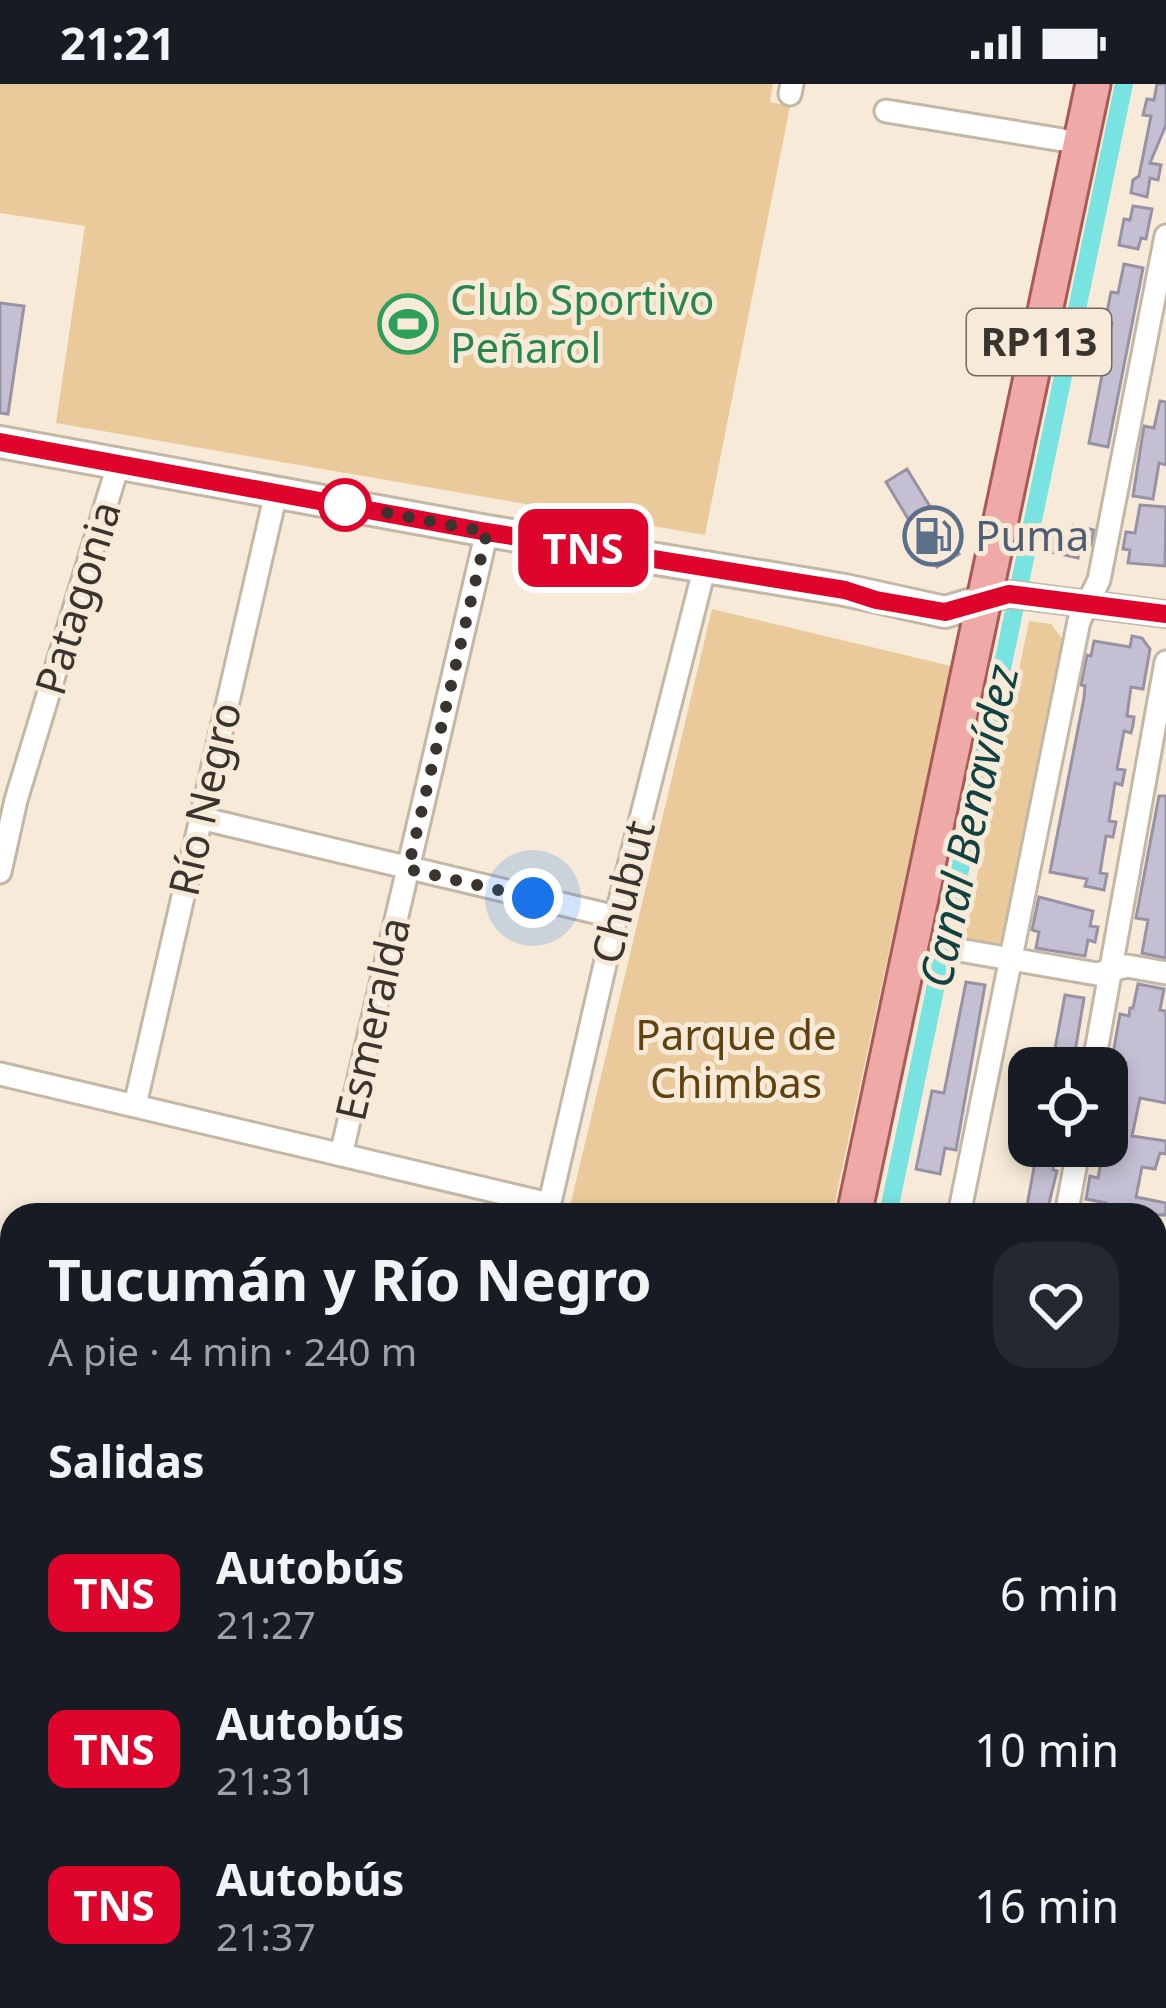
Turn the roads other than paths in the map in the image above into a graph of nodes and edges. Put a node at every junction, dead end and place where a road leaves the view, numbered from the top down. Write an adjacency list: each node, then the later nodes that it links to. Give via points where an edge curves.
1 (1093, 84): 3 (main road, RP113)
2 (886, 111): 3 (street)
3 (1081, 143): 10 (main road, RP113)
4 (1166, 236): 11 (street)
5 (0, 442): 6 (main road)
6 (119, 462): 7 (main road); 16 (street, Patagonia)
7 (276, 493): 8 (main road); 14 (street, Río Negro)
8 (487, 532): 9 (main road); 15 (street, Esmeralda)
9 (704, 570): 10 (main road, via 945,612); 17 (street, Chubut)
10 (1007, 597): 11 (street); 29 (main road, RP113)
11 (1088, 603): 12 (street); 19 (street)
12 (1166, 614)
13 (1166, 662): 20 (street)
14 (200, 818): 15 (street); 24 (street, Río Negro)
15 (408, 869): 17 (street); 25 (street, Esmeralda)
16 (0, 872)
17 (616, 917): 28 (street, Chubut)
18 (965, 950): 19 (street)
19 (1011, 959): 20 (street); 30 (street)
20 (1111, 971): 21 (street); 22 (street)
21 (1166, 974)
22 (1097, 1047)
23 (0, 1074): 24 (street)
24 (135, 1105): 25 (street)
25 (341, 1155): 27 (street)
26 (1075, 1167): 31 (street)
27 (525, 1203)
28 (549, 1203)
29 (857, 1203)
30 (961, 1203)
31 (1068, 1203)

